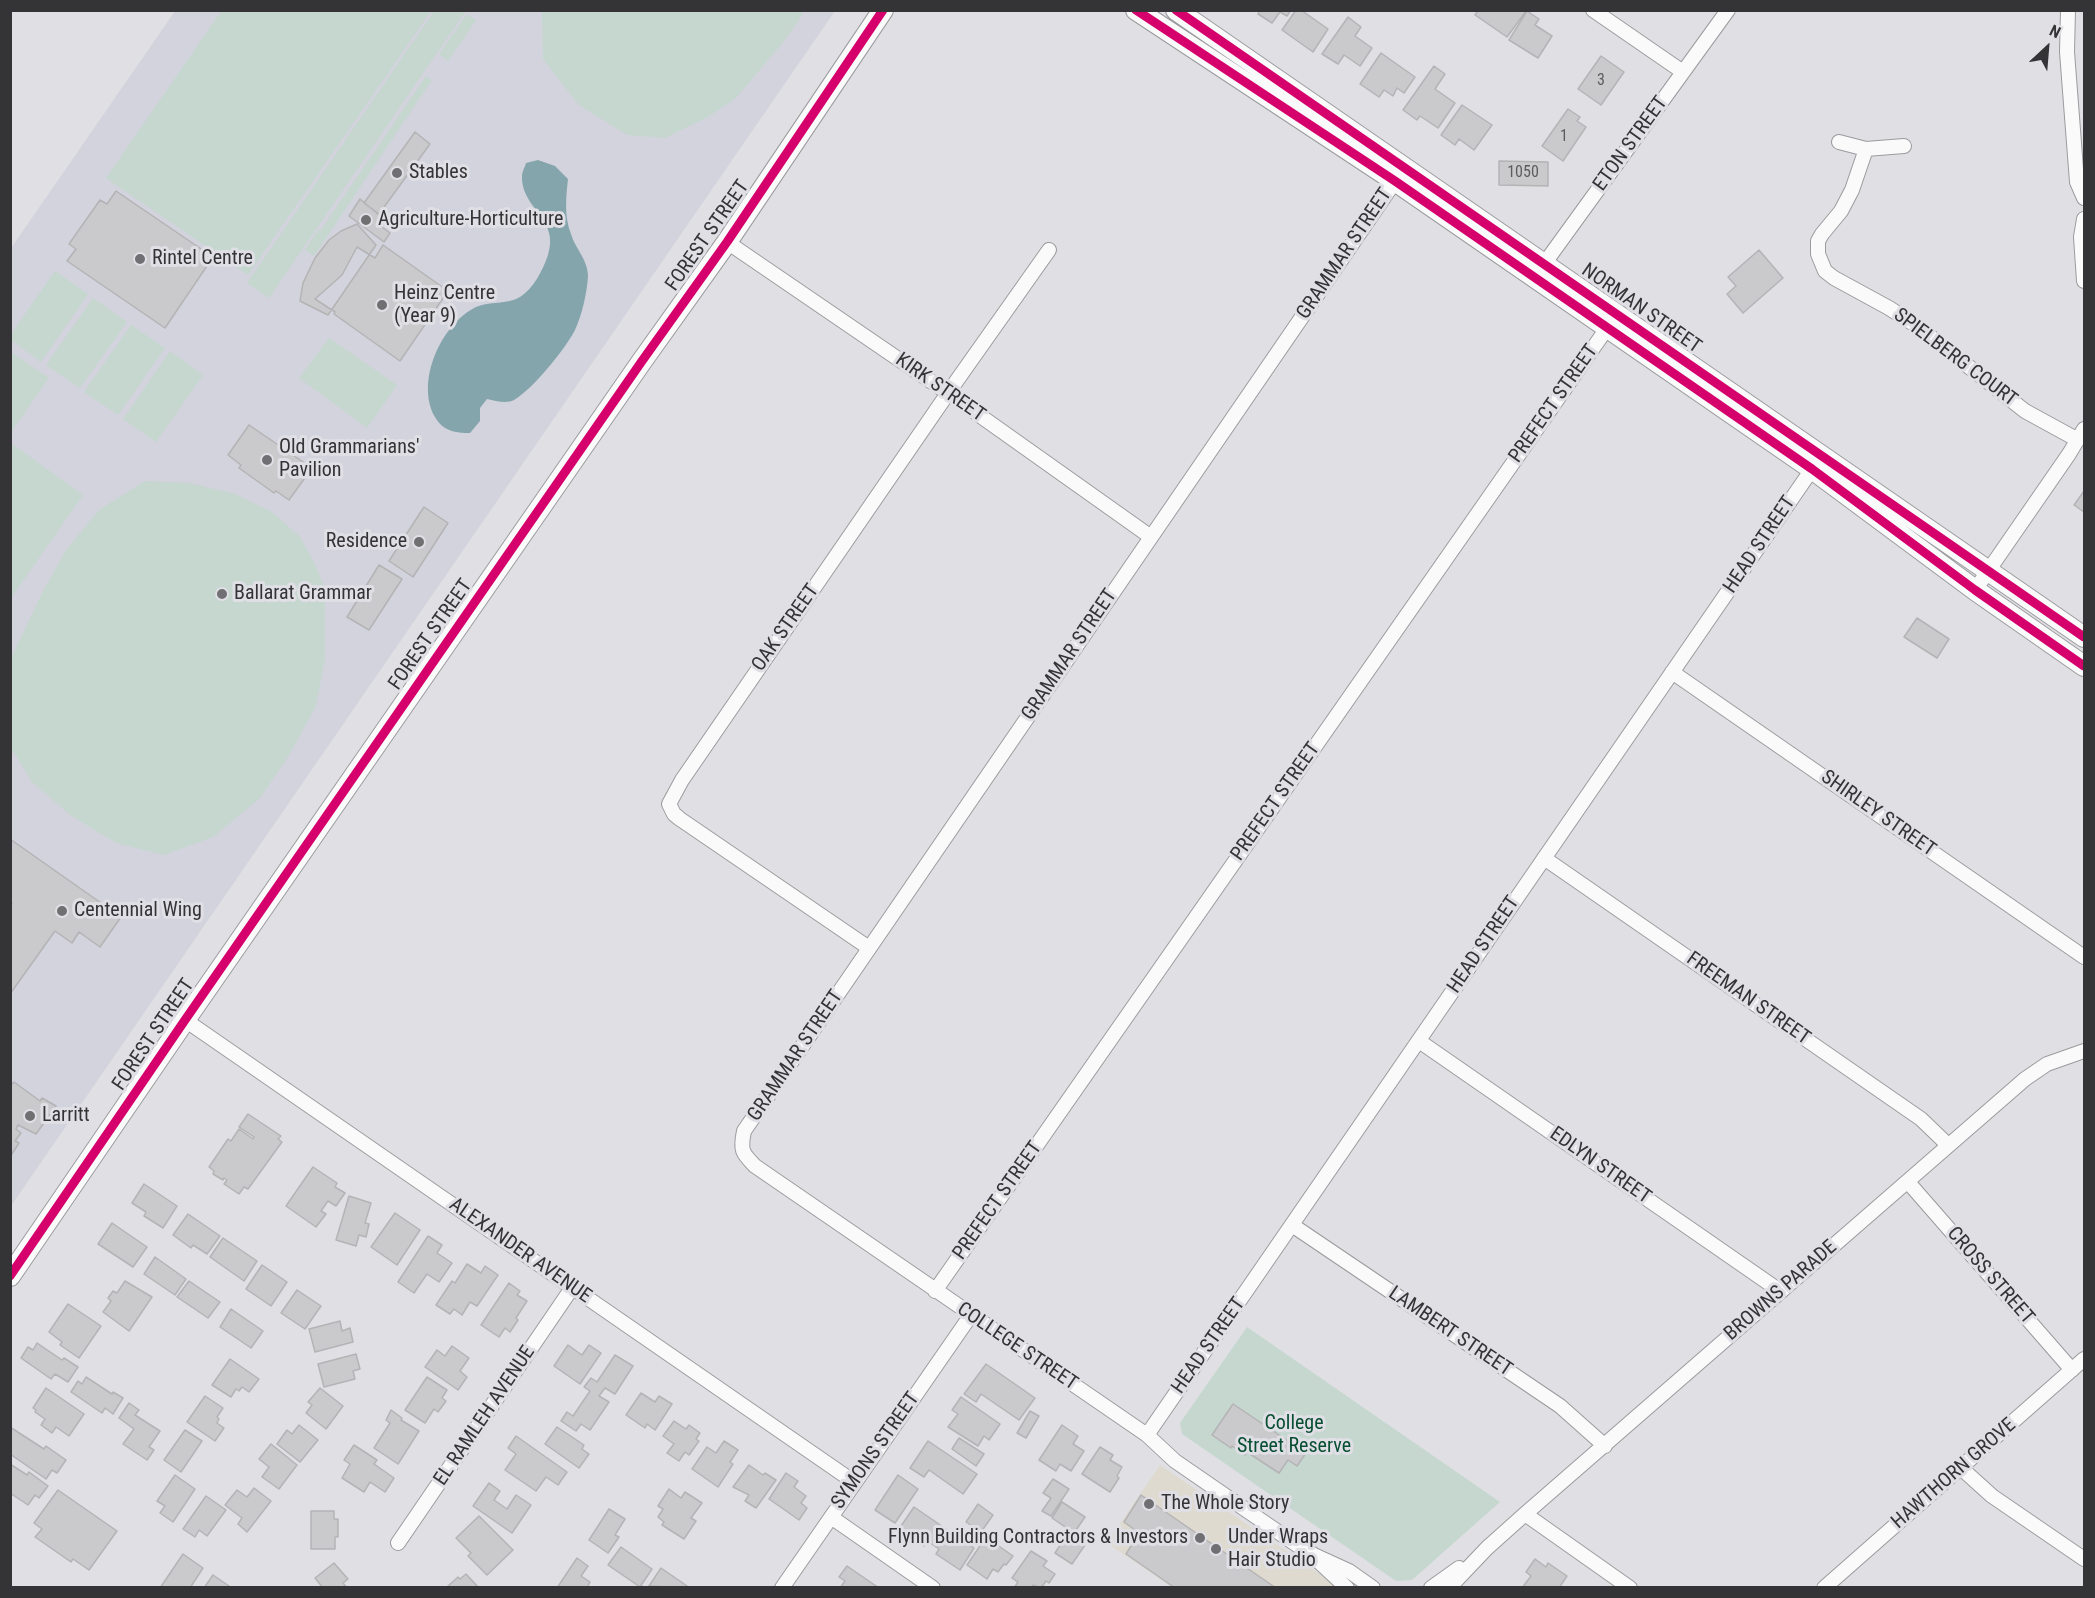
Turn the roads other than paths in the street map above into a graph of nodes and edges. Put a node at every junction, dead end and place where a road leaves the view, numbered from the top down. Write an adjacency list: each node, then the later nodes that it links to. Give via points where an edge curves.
1 (1136, 10): 11 (main road, NORMAN STREET)
2 (1176, 10): 11 (main road, NORMAN STREET)
3 (1593, 10): 7 (street)
4 (1728, 10): 7 (street, ETON STREET)
5 (2068, 10): 12 (street, via 2067,52 2077,182)
6 (883, 12): 14 (main road, FOREST STREET)
7 (1683, 72): 16 (street, ETON STREET)
8 (1839, 142): 10 (street)
9 (1904, 146): 10 (street)
10 (1866, 149): 20 (street, SPIELBERG COURT, via 1852,190 1818,241 1825,271 1917,326 2025,411)
11 (1400, 174): 16 (main road, NORMAN STREET); 22 (street, GRAMMAR STREET)
12 (2085, 198)
13 (2085, 219): 17 (street, via 2081,237)
14 (727, 242): 19 (street, KIRK STREET); 31 (main road, FOREST STREET)
15 (1049, 250): 19 (street, OAK STREET)
16 (1539, 271): 18 (main road, NORMAN STREET)
17 (2085, 281)
18 (1612, 321): 21 (main road, NORMAN STREET); 40 (street, PREFECT STREET)
19 (948, 393): 22 (street, KIRK STREET); 29 (street, OAK STREET, via 662,806)
20 (2081, 434): 23 (street)
21 (1816, 462): 23 (main road, NORMAN STREET); 24 (main road, NORMAN STREET); 27 (street, HEAD STREET)
22 (1151, 537): 29 (street, GRAMMAR STREET)
23 (1989, 571): 24 (street); 25 (main road, NORMAN STREET)
24 (1975, 590): 26 (main road, NORMAN STREET)
25 (2085, 637)
26 (2085, 666)
27 (1672, 672): 28 (street, HEAD STREET); 30 (street, SHIRLEY STREET)
28 (1544, 858): 32 (street, HEAD STREET); 35 (street, FREEMAN STREET, via 1921,1119)
29 (869, 948): 34 (street, GRAMMAR STREET, via 744,1131)
30 (2085, 957)
31 (185, 1020): 38 (main road, FOREST STREET); 39 (street, ALEXANDER AVENUE)
32 (1419, 1041): 37 (street, HEAD STREET); 41 (street, EDLYN STREET)
33 (2085, 1052): 35 (street, BROWNS PARADE, via 2034,1072)
34 (741, 1145): 40 (street, COLLEGE STREET, via 745,1156 756,1166)
35 (1948, 1145): 36 (street, BROWNS PARADE)
36 (1908, 1182): 41 (street, BROWNS PARADE); 44 (street, CROSS STREET)
37 (1292, 1225): 45 (street, HEAD STREET); 46 (street, LAMBERT STREET, via 1560,1406)
38 (10, 1275)
39 (572, 1288): 48 (street, ALEXANDER AVENUE); 51 (street, EL RAMLEH AVENUE)
40 (935, 1291): 42 (street, COLLEGE STREET)
41 (1780, 1291): 46 (street, BROWNS PARADE)
42 (971, 1315): 45 (street, COLLEGE STREET); 48 (street, SYMONS STREET)
43 (2085, 1359): 44 (street, HAWTHORN GROVE)
44 (2072, 1370): 47 (street, HAWTHORN GROVE)
45 (1147, 1435): 52 (street, COLLEGE STREET, via 1175,1461)
46 (1605, 1446): 49 (street, BROWNS PARADE)
47 (1961, 1468): 54 (street, via 1992,1496); 62 (street, HAWTHORN GROVE)
48 (854, 1482): 50 (street, SYMONS STREET)
49 (1525, 1514): 53 (street, BROWNS PARADE); 61 (street)
50 (831, 1517): 55 (street, SYMONS STREET); 56 (street)
51 (398, 1544)
52 (1297, 1545): 57 (street, COLLEGE STREET); 58 (street, COLLEGE STREET)
53 (1487, 1548): 59 (street, BROWNS PARADE); 60 (street, BROWNS PARADE)
54 (2085, 1559)
55 (782, 1587)
56 (933, 1587)
57 (1347, 1587)
58 (1373, 1587)
59 (1431, 1587)
60 (1449, 1587)
61 (1630, 1587)
62 (1824, 1587)

